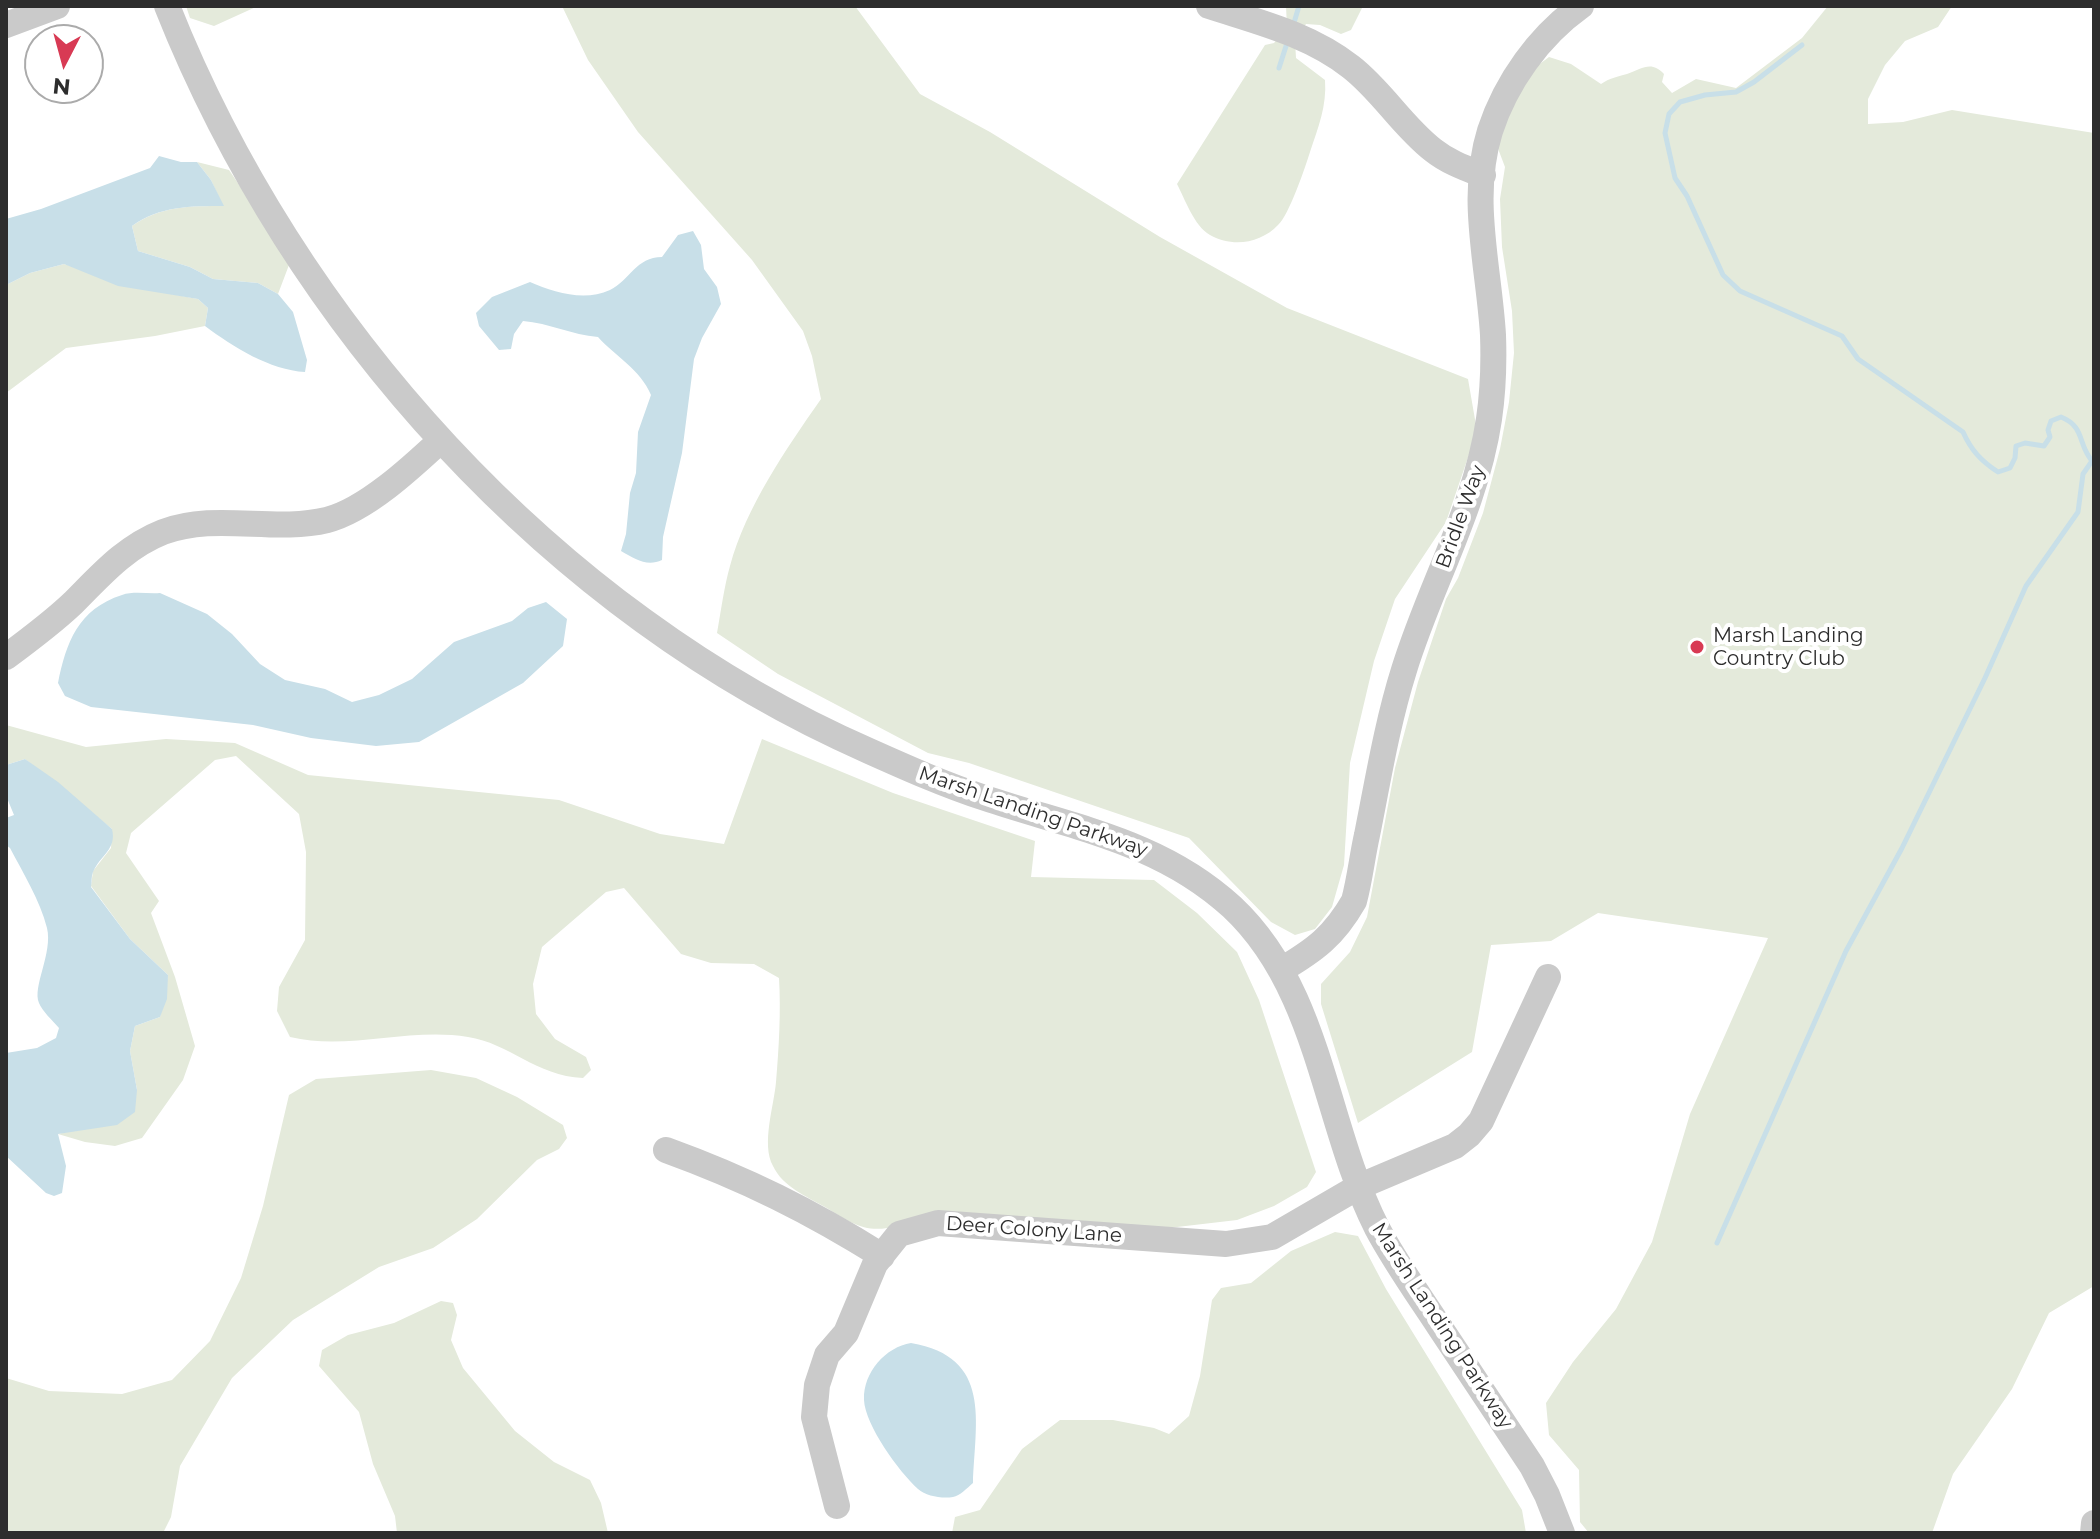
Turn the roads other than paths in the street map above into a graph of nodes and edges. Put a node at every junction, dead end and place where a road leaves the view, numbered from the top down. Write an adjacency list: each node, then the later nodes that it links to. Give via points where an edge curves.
1 (57, 6): 5 (street)
2 (167, 6): 7 (street, Marsh Landing Parkway, via 208,99 279,227 374,361)
3 (1209, 6): 6 (street, via 1302,38 1353,69 1434,151)
4 (1581, 6): 6 (street, Bridle Way, via 1549,34 1509,87 1490,133)
5 (6, 25)
6 (1483, 175): 9 (street, Bridle Way, via 1482,241 1493,376 1482,459 1392,710 1354,901 1328,938)
7 (441, 440): 8 (street, via 399,479 329,520 209,522 148,538 121,555 71,605); 9 (street, Marsh Landing Parkway, via 601,588 720,672 853,744 931,778 1103,833 1176,865 1234,909)
8 (6, 657)
9 (1281, 970): 12 (street, Marsh Landing Parkway, via 1306,1025)
10 (1548, 977): 12 (street, Deer Colony Lane, via 1481,1121 1469,1135 1455,1146)
11 (666, 1150): 13 (street, via 732,1174 817,1215)
12 (1358, 1187): 13 (street, Deer Colony Lane, via 1272,1237 1241,1242 938,1223 899,1234); 16 (street, Marsh Landing Parkway, via 1402,1271 1532,1466)
13 (882, 1256): 14 (street, Deer Colony Lane, via 846,1333 827,1355 817,1385 814,1417)
14 (837, 1506)
15 (2094, 1523): 17 (street)
16 (1562, 1533)
17 (2093, 1533)

